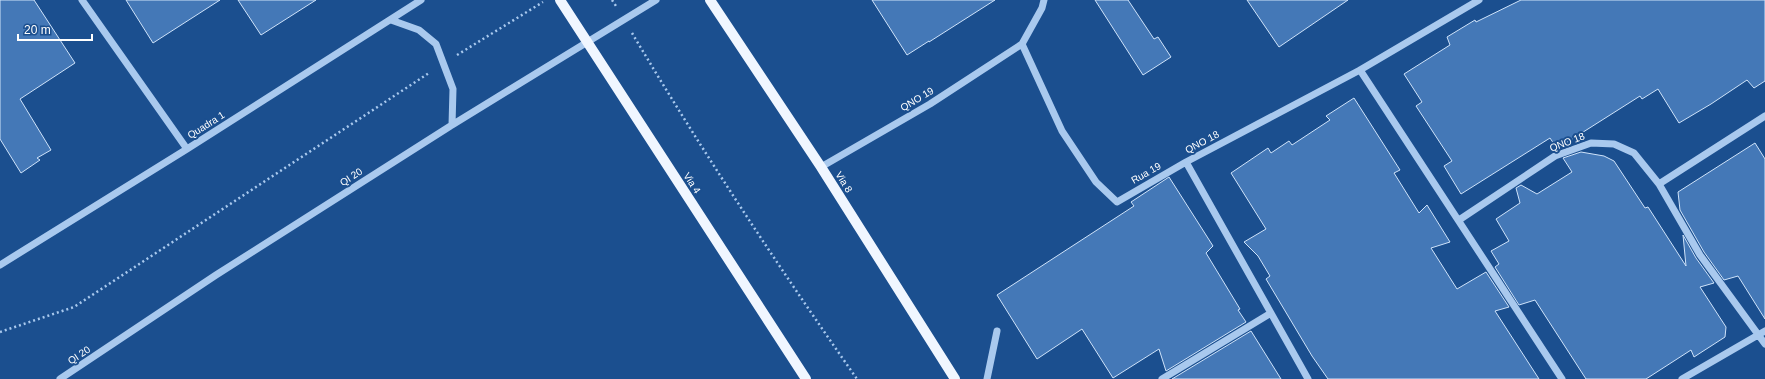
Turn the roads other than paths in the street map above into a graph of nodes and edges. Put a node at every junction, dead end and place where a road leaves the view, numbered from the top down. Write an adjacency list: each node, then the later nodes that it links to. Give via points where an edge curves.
1 (82, 0): 14 (street)
2 (421, 0): 8 (street, Quadra 1)
3 (560, 0): 9 (main road, Via 4)
4 (656, 0): 9 (street, QI 20)
5 (710, 0): 16 (main road, Via 8)
6 (1044, 0): 10 (street, QNO 19)
7 (1479, 0): 11 (street, QNO 18)
8 (391, 20): 13 (street, via 419,30 436,44 453,89); 14 (street, Quadra 1)
9 (586, 42): 13 (street, QI 20); 25 (main road, Via 4)
10 (1022, 44): 15 (street, Rua 19, via 1062,131 1096,182 1117,202); 16 (street, QNO 19, via 930,104)
11 (1360, 70): 15 (street, QNO 18); 18 (street)
12 (1765, 116): 17 (street)
13 (452, 125): 24 (street, QI 20, via 216,275)
14 (187, 149): 19 (street, Quadra 1)
15 (1186, 162): 20 (street, QNO 18)
16 (821, 167): 26 (main road, Via 8)
17 (1659, 184): 18 (street, QNO 18, via 1634,153 1614,144 1591,143 1555,156); 22 (street, QNO 18, via 1700,255)
18 (1460, 220): 30 (street)
19 (0, 265)
20 (1271, 313): 28 (street); 29 (street, QNO 18)
21 (996, 331): 27 (street)
22 (1762, 333): 23 (street, QNO 18); 31 (street)
23 (1765, 344)
24 (60, 379)
25 (806, 379)
26 (955, 379)
27 (987, 379)
28 (1162, 379)
29 (1308, 379)
30 (1562, 379)
31 (1682, 379)

